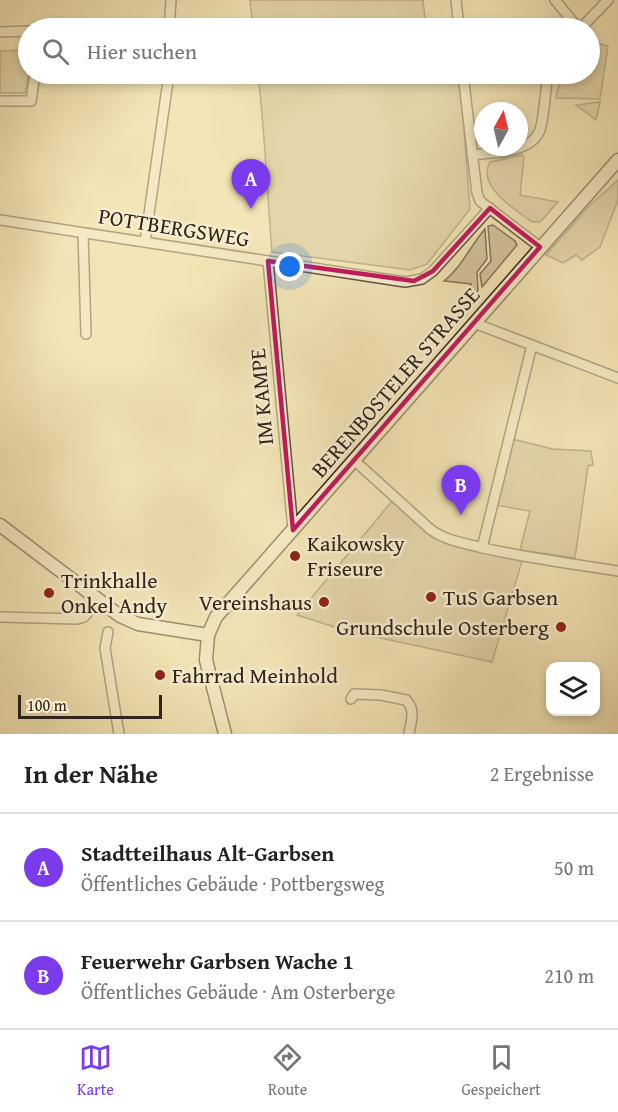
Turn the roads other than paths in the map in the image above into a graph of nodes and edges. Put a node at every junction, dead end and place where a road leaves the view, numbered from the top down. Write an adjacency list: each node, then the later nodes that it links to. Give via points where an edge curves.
1 (171, 0): 5 (street)
2 (456, 0): 6 (street)
3 (555, 0): 7 (street)
4 (608, 0): 8 (street)
5 (170, 18)
6 (458, 18)
7 (570, 18)
8 (589, 18)
9 (18, 31): 10 (street)
10 (0, 32)
11 (34, 84): 15 (street, via 31,101)
12 (168, 84): 21 (street)
13 (465, 84): 16 (street)
14 (546, 84): 16 (street, via 539,131 531,142)
15 (0, 101)
16 (472, 155): 18 (street, via 477,193)
17 (618, 160): 22 (street, BERENBOSTELER STRASSE)
18 (490, 208): 22 (street); 23 (street, POTTBERGSWEG, via 433,271 414,281)
19 (0, 220): 20 (street, POTTBERGSWEG)
20 (83, 233): 21 (street, POTTBERGSWEG); 25 (street)
21 (145, 242): 23 (street, POTTBERGSWEG)
22 (540, 247): 24 (street, BERENBOSTELER STRASSE)
23 (268, 261): 30 (street, IM KAMPE)
24 (474, 323): 26 (street); 28 (street, BERENBOSTELER STRASSE)
25 (86, 334)
26 (532, 345): 27 (street); 31 (street)
27 (618, 378)
28 (354, 461): 30 (street, BERENBOSTELER STRASSE); 31 (street, via 436,533)
29 (0, 525): 33 (street)
30 (293, 530): 36 (street, BERENBOSTELER STRASSE, via 216,618)
31 (482, 548): 32 (street)
32 (618, 571)
33 (98, 600): 34 (street, via 84,617 77,619); 36 (street, via 129,621)
34 (0, 617)
35 (108, 632): 38 (street, via 105,648)
36 (208, 635): 39 (street, via 207,667)
37 (351, 699): 40 (street, via 354,694 406,700 413,714)
38 (119, 734)
39 (225, 734)
40 (409, 734)

